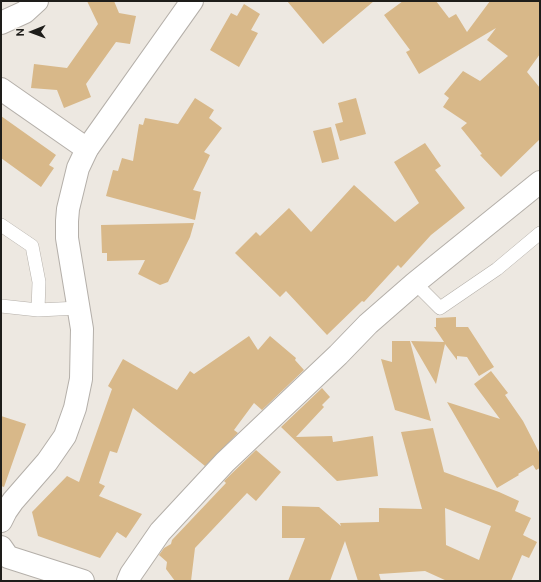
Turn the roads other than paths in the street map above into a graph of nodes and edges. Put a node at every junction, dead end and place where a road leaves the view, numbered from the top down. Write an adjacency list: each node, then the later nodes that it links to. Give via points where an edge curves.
1 (37, 1): 3 (street, via 25,12)
2 (192, 1): 5 (street)
3 (1, 23)
4 (1, 89): 5 (street)
5 (87, 149): 11 (street, via 78,168 67,221 67,238)
6 (540, 182): 9 (street)
7 (1, 225): 12 (lane, via 32,246 39,282)
8 (540, 233): 9 (lane, via 497,269 440,308)
9 (415, 283): 16 (street, via 368,324 338,356 225,462 160,532)
10 (1, 306): 12 (lane)
11 (79, 308): 12 (lane); 13 (street, via 82,329 81,379 75,408 65,436 47,462 13,501)
12 (38, 310)
13 (1, 521)
14 (1, 547): 15 (street, via 8,557)
15 (83, 581)
16 (128, 581)

